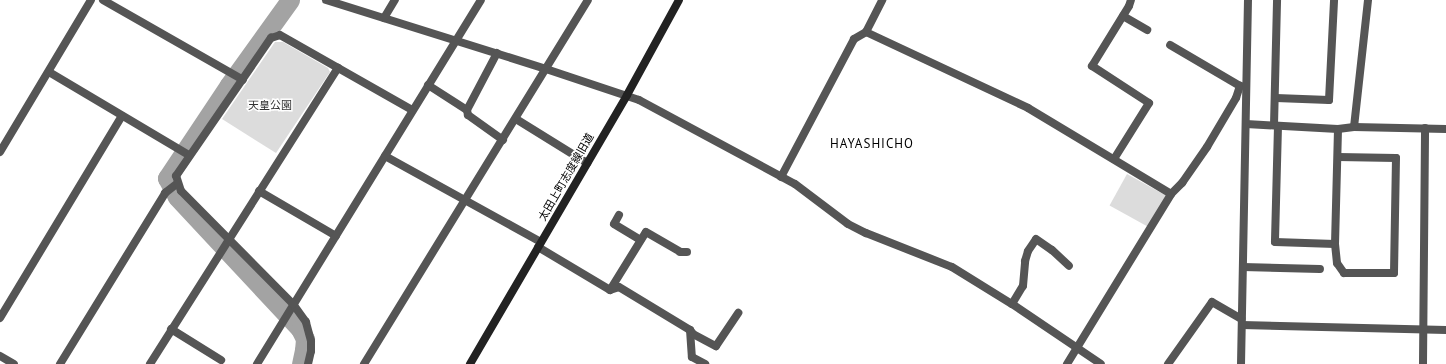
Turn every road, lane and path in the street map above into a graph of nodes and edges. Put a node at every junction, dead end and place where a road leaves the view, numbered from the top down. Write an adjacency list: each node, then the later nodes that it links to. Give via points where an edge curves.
1 (91, 0): 23 (street)
2 (103, 0): 24 (street)
3 (326, 0): 15 (street)
4 (395, 0): 15 (street)
5 (481, 0): 18 (street)
6 (588, 0): 22 (street)
7 (679, 0): 27 (street, 太田上町志度線旧道)
8 (882, 0): 17 (street)
9 (1131, 0): 14 (street)
10 (1248, 0): 26 (street)
11 (1277, 0): 28 (street)
12 (1334, 0): 28 (street, via 1328,100)
13 (1368, 0): 35 (street)
14 (1123, 16): 16 (street); 44 (street, via 1092,66 1149,103)
15 (384, 18): 18 (street)
16 (1147, 30)
17 (866, 32): 44 (street, via 1028,108); 46 (street, via 854,39)
18 (456, 40): 20 (street); 25 (street)
19 (1170, 45): 26 (street)
20 (497, 53): 22 (street); 30 (street)
21 (338, 68): 24 (street, via 280,35 271,38); 29 (street); 48 (street)
22 (546, 69): 27 (street); 32 (street)
23 (48, 72): 31 (street); 40 (street)
24 (238, 77): 41 (street)
25 (428, 85): 29 (street); 30 (street)
26 (1243, 86): 33 (street); 49 (street, via 1207,147 1182,183)
27 (627, 95): 45 (street, 太田上町志度線旧道); 46 (street)
28 (1276, 98): 34 (street)
29 (412, 110): 42 (street)
30 (467, 110): 39 (street, via 468,115)
31 (122, 116): 41 (street); 65 (street)
32 (516, 119): 39 (street); 45 (street)
33 (1246, 124): 34 (street); 59 (street)
34 (1276, 126): 37 (street); 55 (street, via 1275,242)
35 (1354, 127): 36 (street); 37 (street)
36 (1425, 128): 38 (street); 68 (street)
37 (1338, 129): 43 (street)
38 (1446, 129)
39 (503, 140): 50 (street)
40 (0, 152)
41 (185, 153): 47 (street, via 176,176)
42 (385, 156): 50 (street); 52 (street)
43 (1338, 157): 55 (street); 55 (street, via 1396,158 1394,273 1344,273 1337,262)
44 (1114, 159): 49 (street)
45 (587, 163): 54 (street, 太田上町志度線旧道)
46 (781, 177): 62 (street, via 795,184 848,224 952,267)
47 (176, 184): 56 (street); 75 (street, via 165,193)
48 (259, 191): 52 (street); 56 (street)
49 (1171, 194): 71 (street)
50 (465, 200): 54 (street); 79 (street)
51 (619, 214): 53 (street, via 614,224)
52 (336, 236): 63 (street)
53 (641, 240): 57 (street, via 646,232 680,252); 61 (street)
54 (539, 244): 61 (street); 80 (street, 太田上町志度線旧道)
55 (1335, 244)
56 (225, 245): 63 (street); 67 (street)
57 (687, 252)
58 (1069, 266): 62 (street, via 1036,239 1025,261 1023,286)
59 (1243, 267): 60 (street); 66 (street)
60 (1320, 269)
61 (610, 290): 69 (street, via 619,287)
62 (1012, 304): 71 (street)
63 (289, 311): 77 (street); 78 (street, via 306,322 311,340)
64 (738, 313): 69 (street, via 716,346)
65 (0, 318)
66 (1242, 322): 68 (street); 84 (street, via 1212,302); 85 (street)
67 (171, 329): 73 (street); 76 (street)
68 (1423, 329): 70 (street); 86 (street)
69 (690, 330): 81 (street, via 692,357)
70 (1446, 330)
71 (1077, 347): 82 (street); 83 (street)
72 (0, 356): 74 (street)
73 (221, 360)
74 (14, 364)
75 (60, 364)
76 (150, 364)
77 (257, 364)
78 (308, 364)
79 (364, 364)
80 (470, 364)
81 (705, 364)
82 (1067, 364)
83 (1101, 364)
84 (1168, 364)
85 (1242, 364)
86 (1422, 364)

